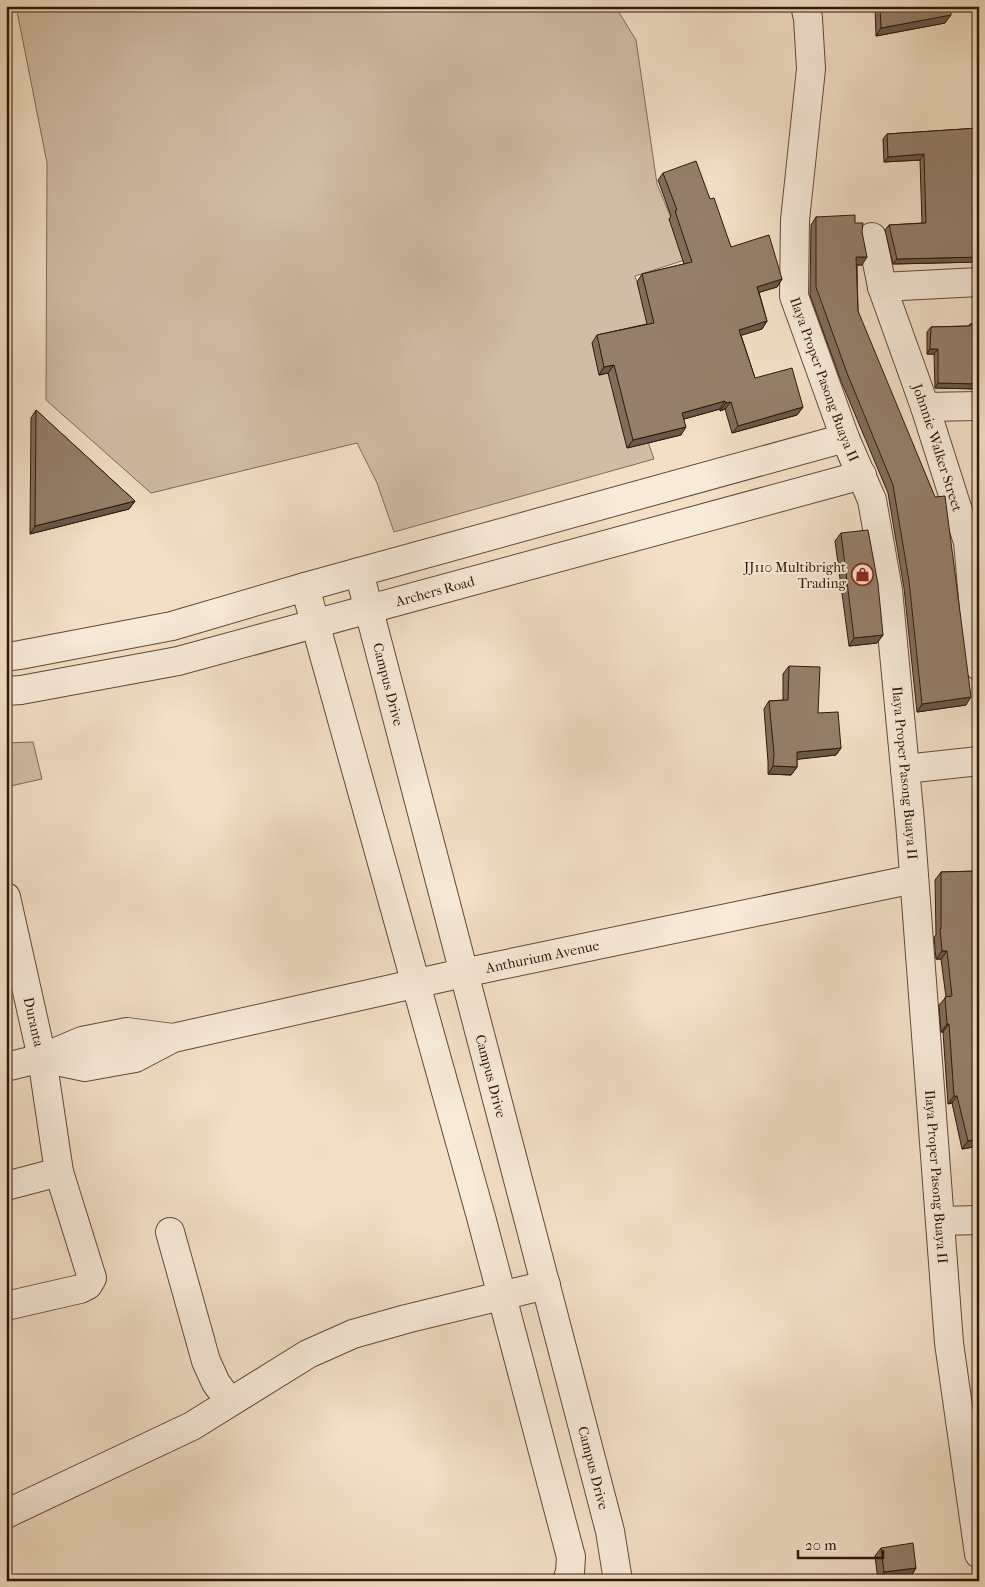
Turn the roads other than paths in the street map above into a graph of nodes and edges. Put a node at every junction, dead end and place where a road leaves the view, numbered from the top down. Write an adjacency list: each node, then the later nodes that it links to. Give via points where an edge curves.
1 (805, 6): 7 (street, Ilaya Proper Pasong Buaya II, via 811,69 795,220 794,296)
2 (872, 237): 4 (street, Johnnie Walker Street)
3 (979, 282): 4 (street)
4 (882, 286): 6 (street, Johnnie Walker Street)
5 (979, 406): 6 (street)
6 (925, 407): 9 (street, Johnnie Walker Street)
7 (845, 438): 8 (street, Ilaya Proper Pasong Buaya II); 10 (street)
8 (862, 474): 12 (street, Archers Road); 18 (street, Ilaya Proper Pasong Buaya II, via 872,500 888,590)
9 (973, 542): 15 (street, Johnnie Walker Street)
10 (359, 572): 11 (street); 12 (street, Campus Drive)
11 (305, 587): 13 (street); 14 (street, via 172,626)
12 (369, 609): 13 (street, Archers Road); 21 (street, Campus Drive)
13 (315, 624): 16 (street, Archers Road, via 178,661); 22 (street)
14 (13, 656)
15 (979, 666)
16 (6, 691)
17 (979, 761): 18 (street)
18 (905, 769): 19 (street, Ilaya Proper Pasong Buaya II)
19 (914, 879): 21 (street, Anthurium Avenue); 28 (street, Ilaya Proper Pasong Buaya II)
20 (6, 897): 23 (street, Duranta)
21 (463, 973): 22 (street, Anthurium Avenue); 30 (street, Campus Drive)
22 (416, 984): 23 (street, Anthurium Avenue, via 173,1038 127,1032 82,1041); 31 (street)
23 (42, 1058): 24 (street, Anthurium Avenue); 25 (street, Duranta)
24 (6, 1067)
25 (59, 1172): 26 (street); 32 (street, Duranta, via 92,1278 80,1289)
26 (6, 1186)
27 (979, 1220): 28 (street)
28 (940, 1221): 35 (street, Ilaya Proper Pasong Buaya II, via 949,1344)
29 (170, 1232): 33 (street, via 206,1361)
30 (546, 1285): 31 (street); 37 (street, Campus Drive, via 610,1531)
31 (502, 1295): 33 (street, via 354,1334 308,1354); 36 (street, via 571,1557)
32 (6, 1306)
33 (230, 1402): 34 (street, via 192,1426)
34 (6, 1514)
35 (979, 1554)
36 (567, 1581)
37 (618, 1581)

